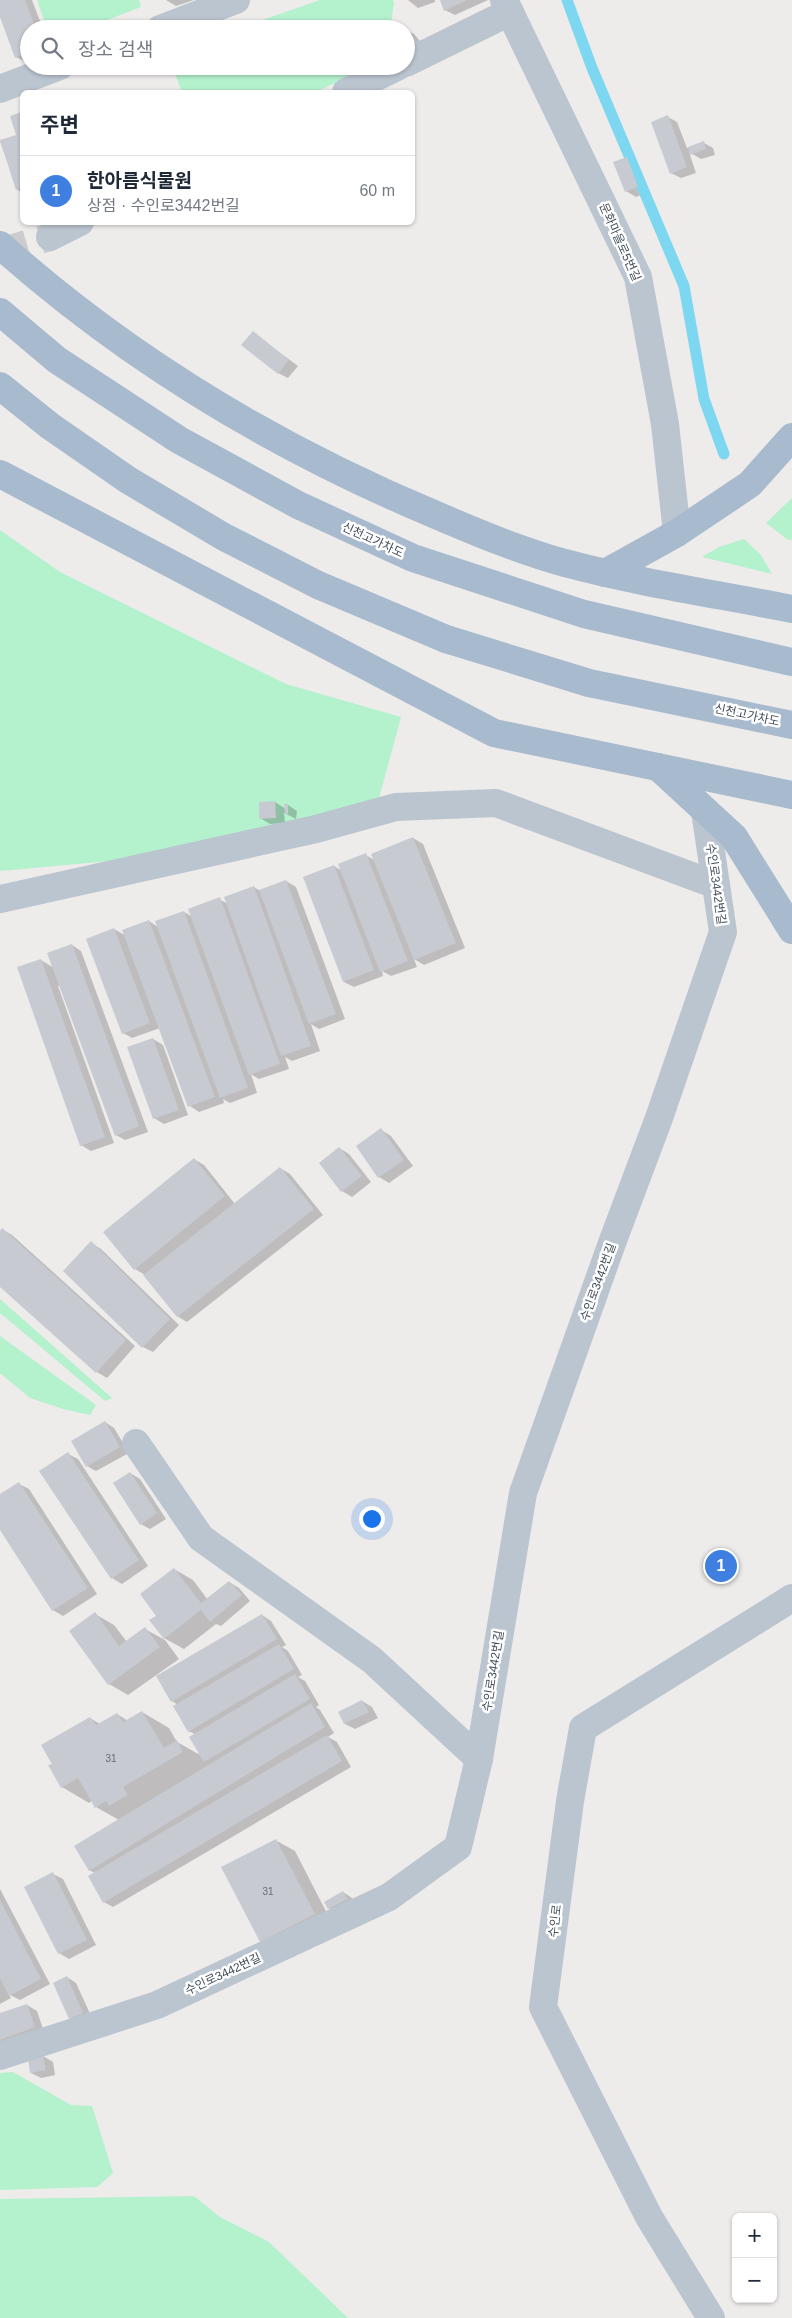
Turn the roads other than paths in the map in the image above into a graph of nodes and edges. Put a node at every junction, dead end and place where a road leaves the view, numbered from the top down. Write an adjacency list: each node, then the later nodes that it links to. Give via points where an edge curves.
1 (236, 0): 3 (street)
2 (507, 6): 4 (street); 16 (street, 문화마을로5번길, via 638,277 665,424)
3 (184, 20)
4 (415, 58)
5 (37, 75): 7 (street)
6 (381, 75): 8 (street)
7 (0, 89)
8 (350, 90)
9 (74, 225): 10 (street)
10 (50, 238)
11 (0, 245): 17 (main road, via 50,289 145,358 251,426 401,500 488,536)
12 (0, 312): 19 (main road, 신천고가차도, via 57,360 179,440 298,505 413,558 584,614)
13 (0, 386): 20 (main road, 신천고가차도, via 50,426 128,480 224,537 318,585 446,639 589,683)
14 (792, 437): 16 (main road, via 750,484)
15 (0, 474): 21 (main road, via 494,733)
16 (677, 533): 17 (main road)
17 (605, 573): 18 (main road)
18 (792, 609)
19 (792, 662)
20 (792, 725)
21 (658, 767): 22 (main road); 23 (main road)
22 (792, 794)
23 (705, 811): 24 (street, 수인로3442번길); 26 (main road, via 734,837)
24 (716, 885): 25 (street, via 496,803 396,807 316,829); 29 (street, 수인로3442번길, via 723,932 660,1118 523,1493)
25 (0, 899)
26 (792, 930)
27 (136, 1443): 29 (street, via 201,1538 372,1660)
28 (792, 1598): 31 (street, 수인로, via 583,1728 570,1801 543,2007 648,2217)
29 (479, 1759): 30 (street, 수인로3442번길, via 458,1847 389,1897 157,2005)
30 (0, 2056)
31 (711, 2318)

